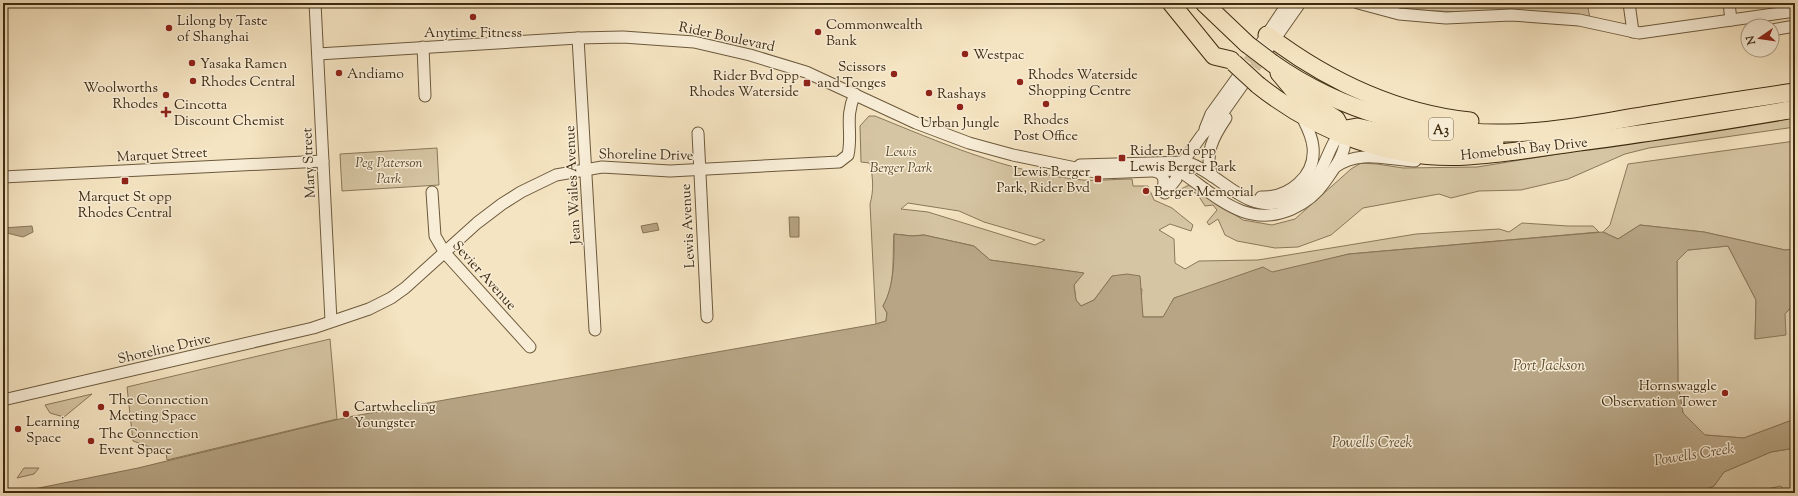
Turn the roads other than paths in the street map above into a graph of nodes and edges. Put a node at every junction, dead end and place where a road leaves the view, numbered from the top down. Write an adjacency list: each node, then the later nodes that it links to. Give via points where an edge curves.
1 (315, 3): 21 (street, Mary Street)
2 (1171, 3): 22 (highway, via 1214,56)
3 (1184, 3): 22 (highway, Homebush Bay Drive / A3)
4 (1204, 3): 19 (highway, Homebush Bay Drive / A3)
5 (1288, 3): 19 (street)
6 (1300, 3): 19 (street)
7 (1358, 3): 10 (street)
8 (1629, 3): 17 (street)
9 (1729, 3): 13 (street)
10 (1384, 6): 17 (street, via 1399,14 1446,18 1511,15 1546,17 1579,20)
11 (1795, 11): 12 (street)
12 (1774, 18)
13 (1731, 20): 14 (street); 17 (street, via 1653,33)
14 (1740, 20)
15 (1795, 26): 16 (street)
16 (1780, 29)
17 (1633, 32)
18 (578, 38): 20 (street, Rider Boulevard); 25 (street, Rider Boulevard, via 672,40 722,48 806,72); 38 (street, Jean Wailes Avenue)
19 (1265, 46): 30 (highway, via 1301,60 1376,99 1420,112 1467,121 1506,124); 31 (highway, Homebush Bay Drive / A3, via 1307,84 1335,99 1382,116 1450,130 1494,133); 33 (highway, via 1291,88 1336,119)
20 (423, 47): 21 (street, Rider Boulevard); 26 (street)
21 (318, 54): 35 (street, Mary Street)
22 (1241, 74): 29 (highway, Homebush Bay Drive / A3); 37 (street, via 1218,118); 42 (street, via 1240,98 1212,139 1209,157)
23 (1795, 82): 27 (highway)
24 (1795, 92): 27 (highway, Homebush Bay Drive / A3)
25 (855, 94): 36 (street, Rider Boulevard, via 916,124 949,136 1013,155); 40 (street, Shoreline Drive, via 848,112 848,155 839,162)
26 (425, 96)
27 (1693, 107): 30 (highway, Homebush Bay Drive / A3)
28 (1795, 109): 34 (highway, Homebush Bay Drive / A3)
29 (1300, 115): 33 (highway, Homebush Bay Drive / A3); 44 (street, via 1310,133 1313,151 1309,169 1301,182 1288,191 1269,197 1255,197)
30 (1606, 122): 31 (highway, Homebush Bay Drive / A3)
31 (1553, 130): 33 (highway, via 1496,142 1472,144 1422,141 1357,126)
32 (698, 133): 40 (street, Lewis Avenue)
33 (1343, 134): 34 (highway, Homebush Bay Drive / A3, via 1364,143 1404,153); 39 (street, via 1343,151); 44 (street, via 1316,179 1304,192 1293,198 1273,204 1261,203 1244,198)
34 (1468, 157): 39 (street, via 1418,162 1365,156 1346,161)
35 (323, 161): 43 (street, Marquet Street); 48 (street, Mary Street)
36 (1064, 166): 37 (street, Rider Boulevard); 41 (street, Rider Boulevard, via 1100,173)
37 (1180, 166): 39 (street, via 1234,208 1266,216 1286,212 1311,198); 41 (street, Rider Boulevard); 41 (street, via 1176,179 1165,194 1162,191 1164,177); 42 (street, via 1197,166)
38 (586, 168): 40 (street, Shoreline Drive, via 602,166 663,171); 46 (street, Shoreline Drive, via 556,175 521,192 477,223); 49 (street, Jean Wailes Avenue)
39 (1333, 169)
40 (700, 170): 47 (street, Lewis Avenue)
41 (1154, 172)
42 (1212, 176): 44 (street)
43 (3, 177)
44 (1230, 189)
45 (432, 192): 46 (street, Sevier Avenue, via 436,239)
46 (445, 253): 48 (street, Shoreline Drive, via 391,298 369,309); 50 (street, Sevier Avenue)
47 (706, 317)
48 (330, 321): 51 (street, Shoreline Drive, via 316,320); 52 (street, Shoreline Drive, via 313,328)
49 (595, 330)
50 (530, 347)
51 (3, 393)
52 (3, 400)

